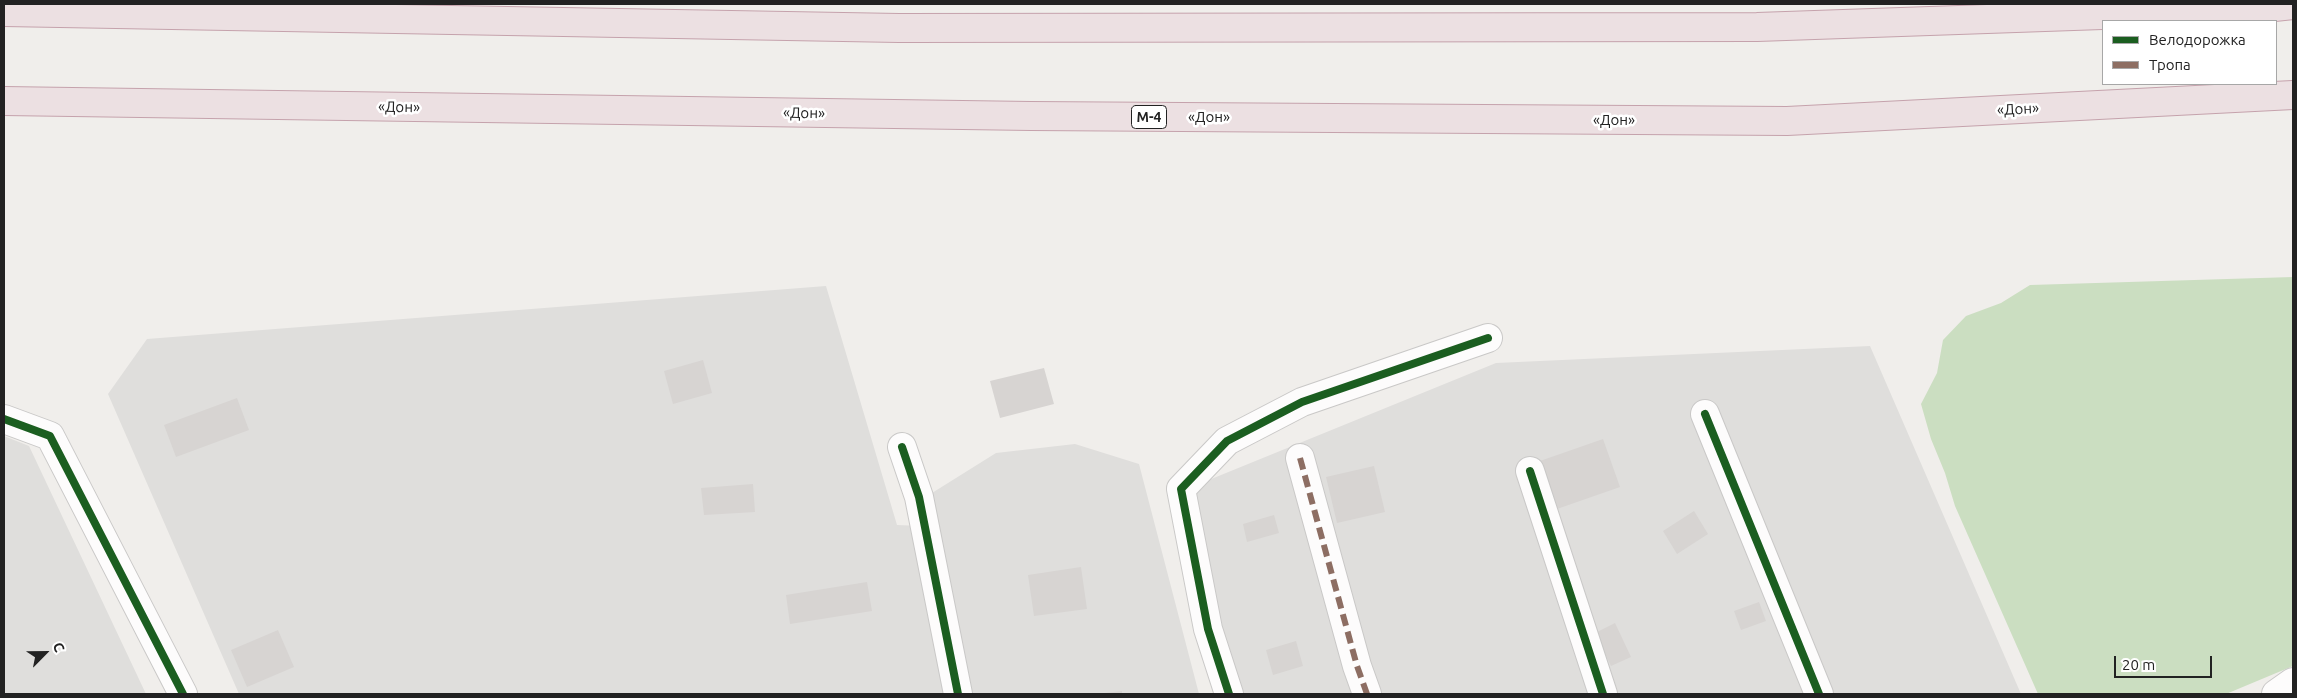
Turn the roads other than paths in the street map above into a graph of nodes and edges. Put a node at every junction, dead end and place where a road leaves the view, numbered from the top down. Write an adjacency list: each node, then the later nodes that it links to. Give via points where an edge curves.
1 (2293, 5): 2 (highway, via 2227,11 1717,27 899,28)
2 (4, 12)
3 (2293, 95): 4 (highway, «Дон» / М-4, via 1787,121 1041,116)
4 (4, 100)
5 (1488, 338): 14 (street, via 1302,402 1227,442 1181,489 1208,629)
6 (1705, 414): 17 (street)
7 (4, 419): 12 (street, via 50,436)
8 (902, 447): 13 (street, via 919,497)
9 (1300, 458): 15 (street)
10 (1530, 471): 16 (street)
11 (2293, 682): 18 (street)
12 (183, 694)
13 (958, 694)
14 (1229, 694)
15 (1367, 694)
16 (1603, 694)
17 (1819, 694)
18 (2276, 694)

